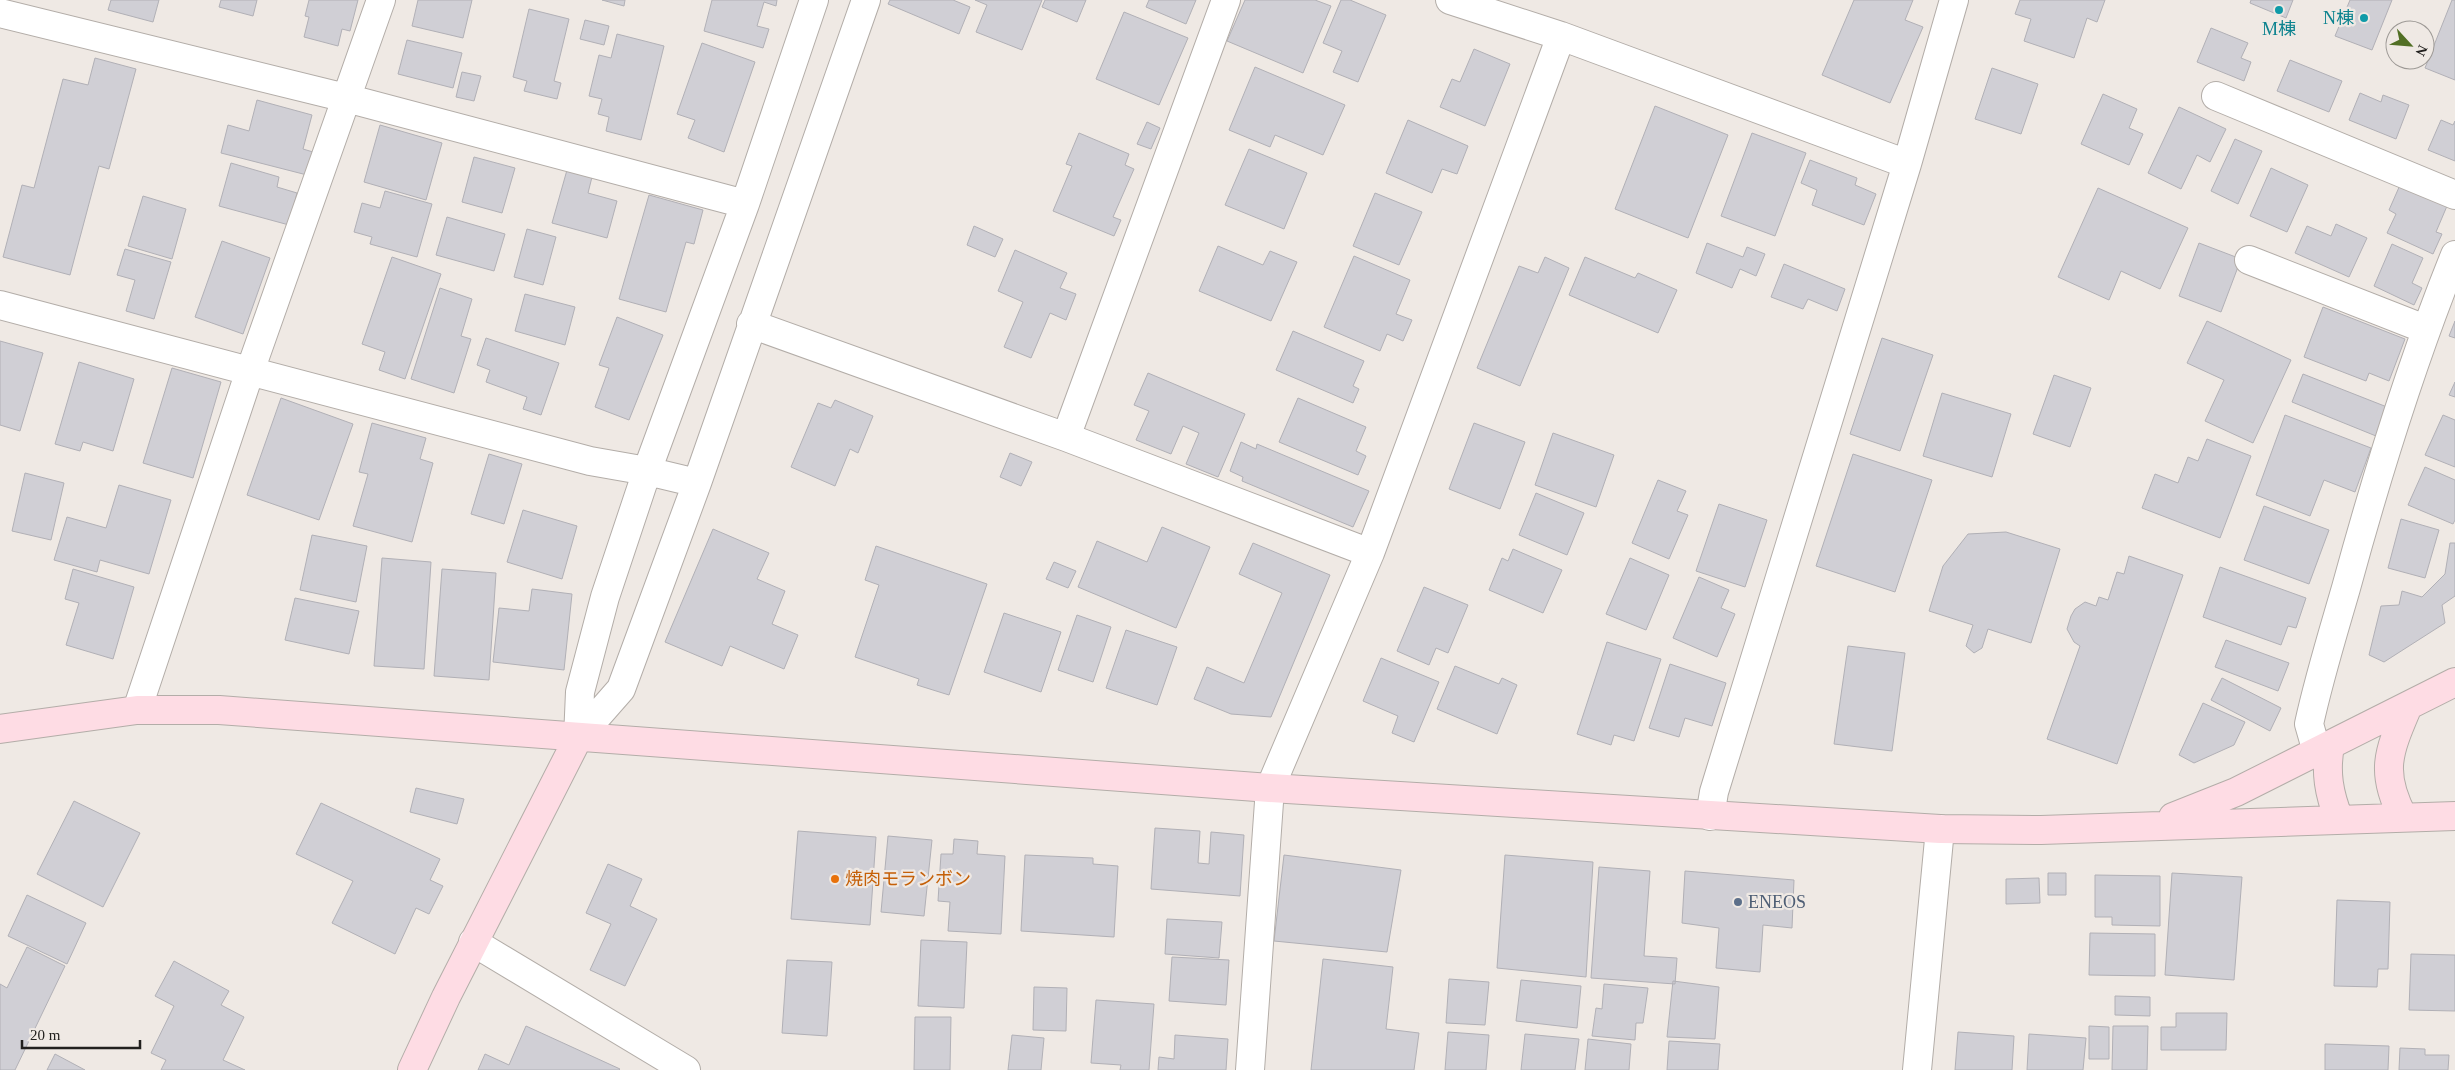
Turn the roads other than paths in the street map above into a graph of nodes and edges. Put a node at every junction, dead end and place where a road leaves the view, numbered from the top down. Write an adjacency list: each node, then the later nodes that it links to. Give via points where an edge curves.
1 (381, 0): 10 (street)
2 (814, 0): 13 (street)
3 (866, 0): 17 (street)
4 (1226, 0): 20 (street)
5 (1450, 0): 8 (street)
6 (1954, 0): 11 (street)
7 (0, 13): 10 (street)
8 (1561, 36): 11 (street); 23 (street)
9 (2216, 96): 12 (street)
10 (346, 98): 13 (street); 19 (street)
11 (1908, 164): 31 (street, via 1714,792)
12 (2455, 195)
13 (745, 204): 21 (street)
14 (2455, 255): 18 (street)
15 (2249, 260): 18 (street)
16 (0, 305): 19 (street)
17 (751, 324): 20 (street); 22 (street)
18 (2425, 329): 29 (street, via 2378,473 2312,711 2309,724)
19 (250, 372): 21 (street, via 590,461); 26 (street)
20 (1066, 437): 23 (street)
21 (647, 471): 22 (street); 28 (street, via 602,607 580,692)
22 (697, 483): 28 (street, via 621,689)
23 (1370, 553): 30 (street)
24 (2455, 682): 25 (street)
25 (2408, 706): 29 (street); 33 (street, via 2393,743 2388,766 2389,784)
26 (137, 710): 27 (street); 28 (street, via 228,711)
27 (0, 728)
28 (578, 738): 30 (street); 37 (street)
29 (2324, 749): 34 (street, via 2328,788); 35 (street, via 2203,807)
30 (1270, 788): 31 (street); 40 (street)
31 (1710, 816): 36 (street)
32 (2455, 816): 33 (street)
33 (2403, 817): 34 (street)
34 (2339, 819): 35 (street)
35 (2135, 826): 36 (street, via 2041,830)
36 (1940, 829): 41 (street)
37 (473, 942): 38 (street); 39 (street)
38 (412, 1070)
39 (686, 1070)
40 (1250, 1070)
41 (1917, 1070)

